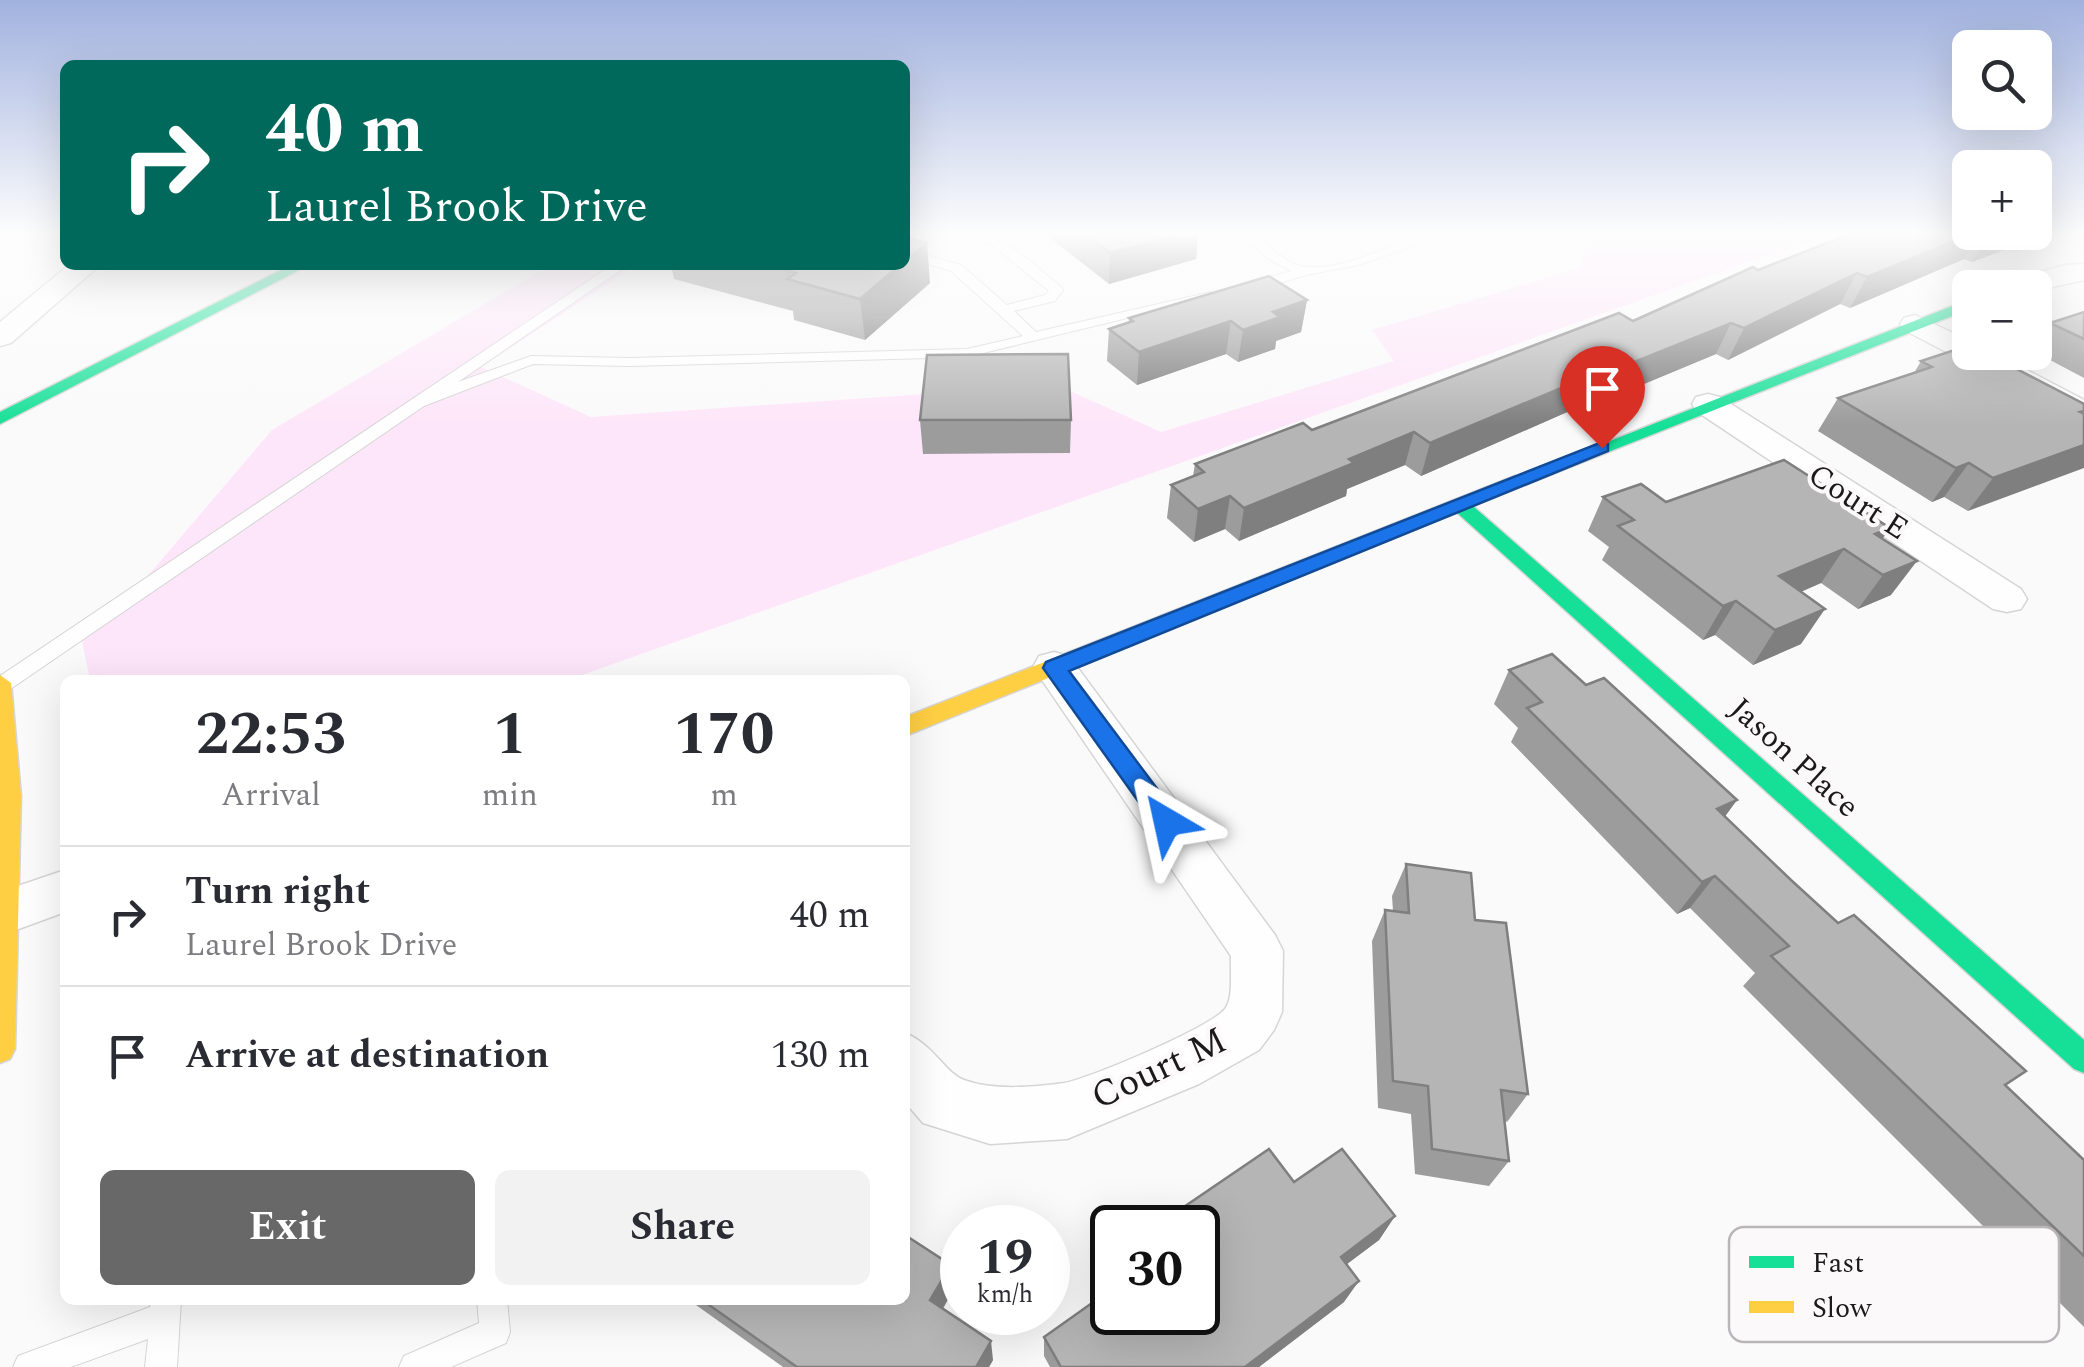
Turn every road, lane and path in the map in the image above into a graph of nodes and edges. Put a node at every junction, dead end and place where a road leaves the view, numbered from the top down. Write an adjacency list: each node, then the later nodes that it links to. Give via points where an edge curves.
1 (47, 298): 10 (street)
2 (238, 298): 15 (street)
3 (572, 298): 12 (lane)
4 (993, 298): 7 (lane)
5 (1050, 298): 7 (lane)
6 (1207, 298): 11 (lane)
7 (1008, 310): 11 (lane)
8 (1952, 311): 9 (street)
9 (1915, 324): 13 (street); 14 (street)
10 (0, 337)
11 (1033, 337): 12 (lane, via 966,353 531,360)
12 (418, 403): 19 (lane)
13 (1708, 404): 16 (street); 17 (street, Court E)
14 (2084, 413)
15 (0, 419)
16 (1460, 505): 18 (street); 24 (street, Jason Place)
17 (2007, 599)
18 (1054, 668): 20 (street); 25 (street, Court M, via 1258,952 1254,1012 1240,1032 1179,1065 1067,1111 990,1115 943,1103)
19 (0, 684): 22 (street, via 10,796)
20 (910, 724)
21 (60, 892): 22 (street)
22 (5, 912): 23 (street)
23 (0, 1049)
24 (2084, 1059)
25 (910, 1066)
26 (492, 1305): 30 (lane, via 494,1332)
27 (166, 1308): 28 (lane); 29 (lane)
28 (29, 1367)
29 (161, 1367)
30 (415, 1367)

